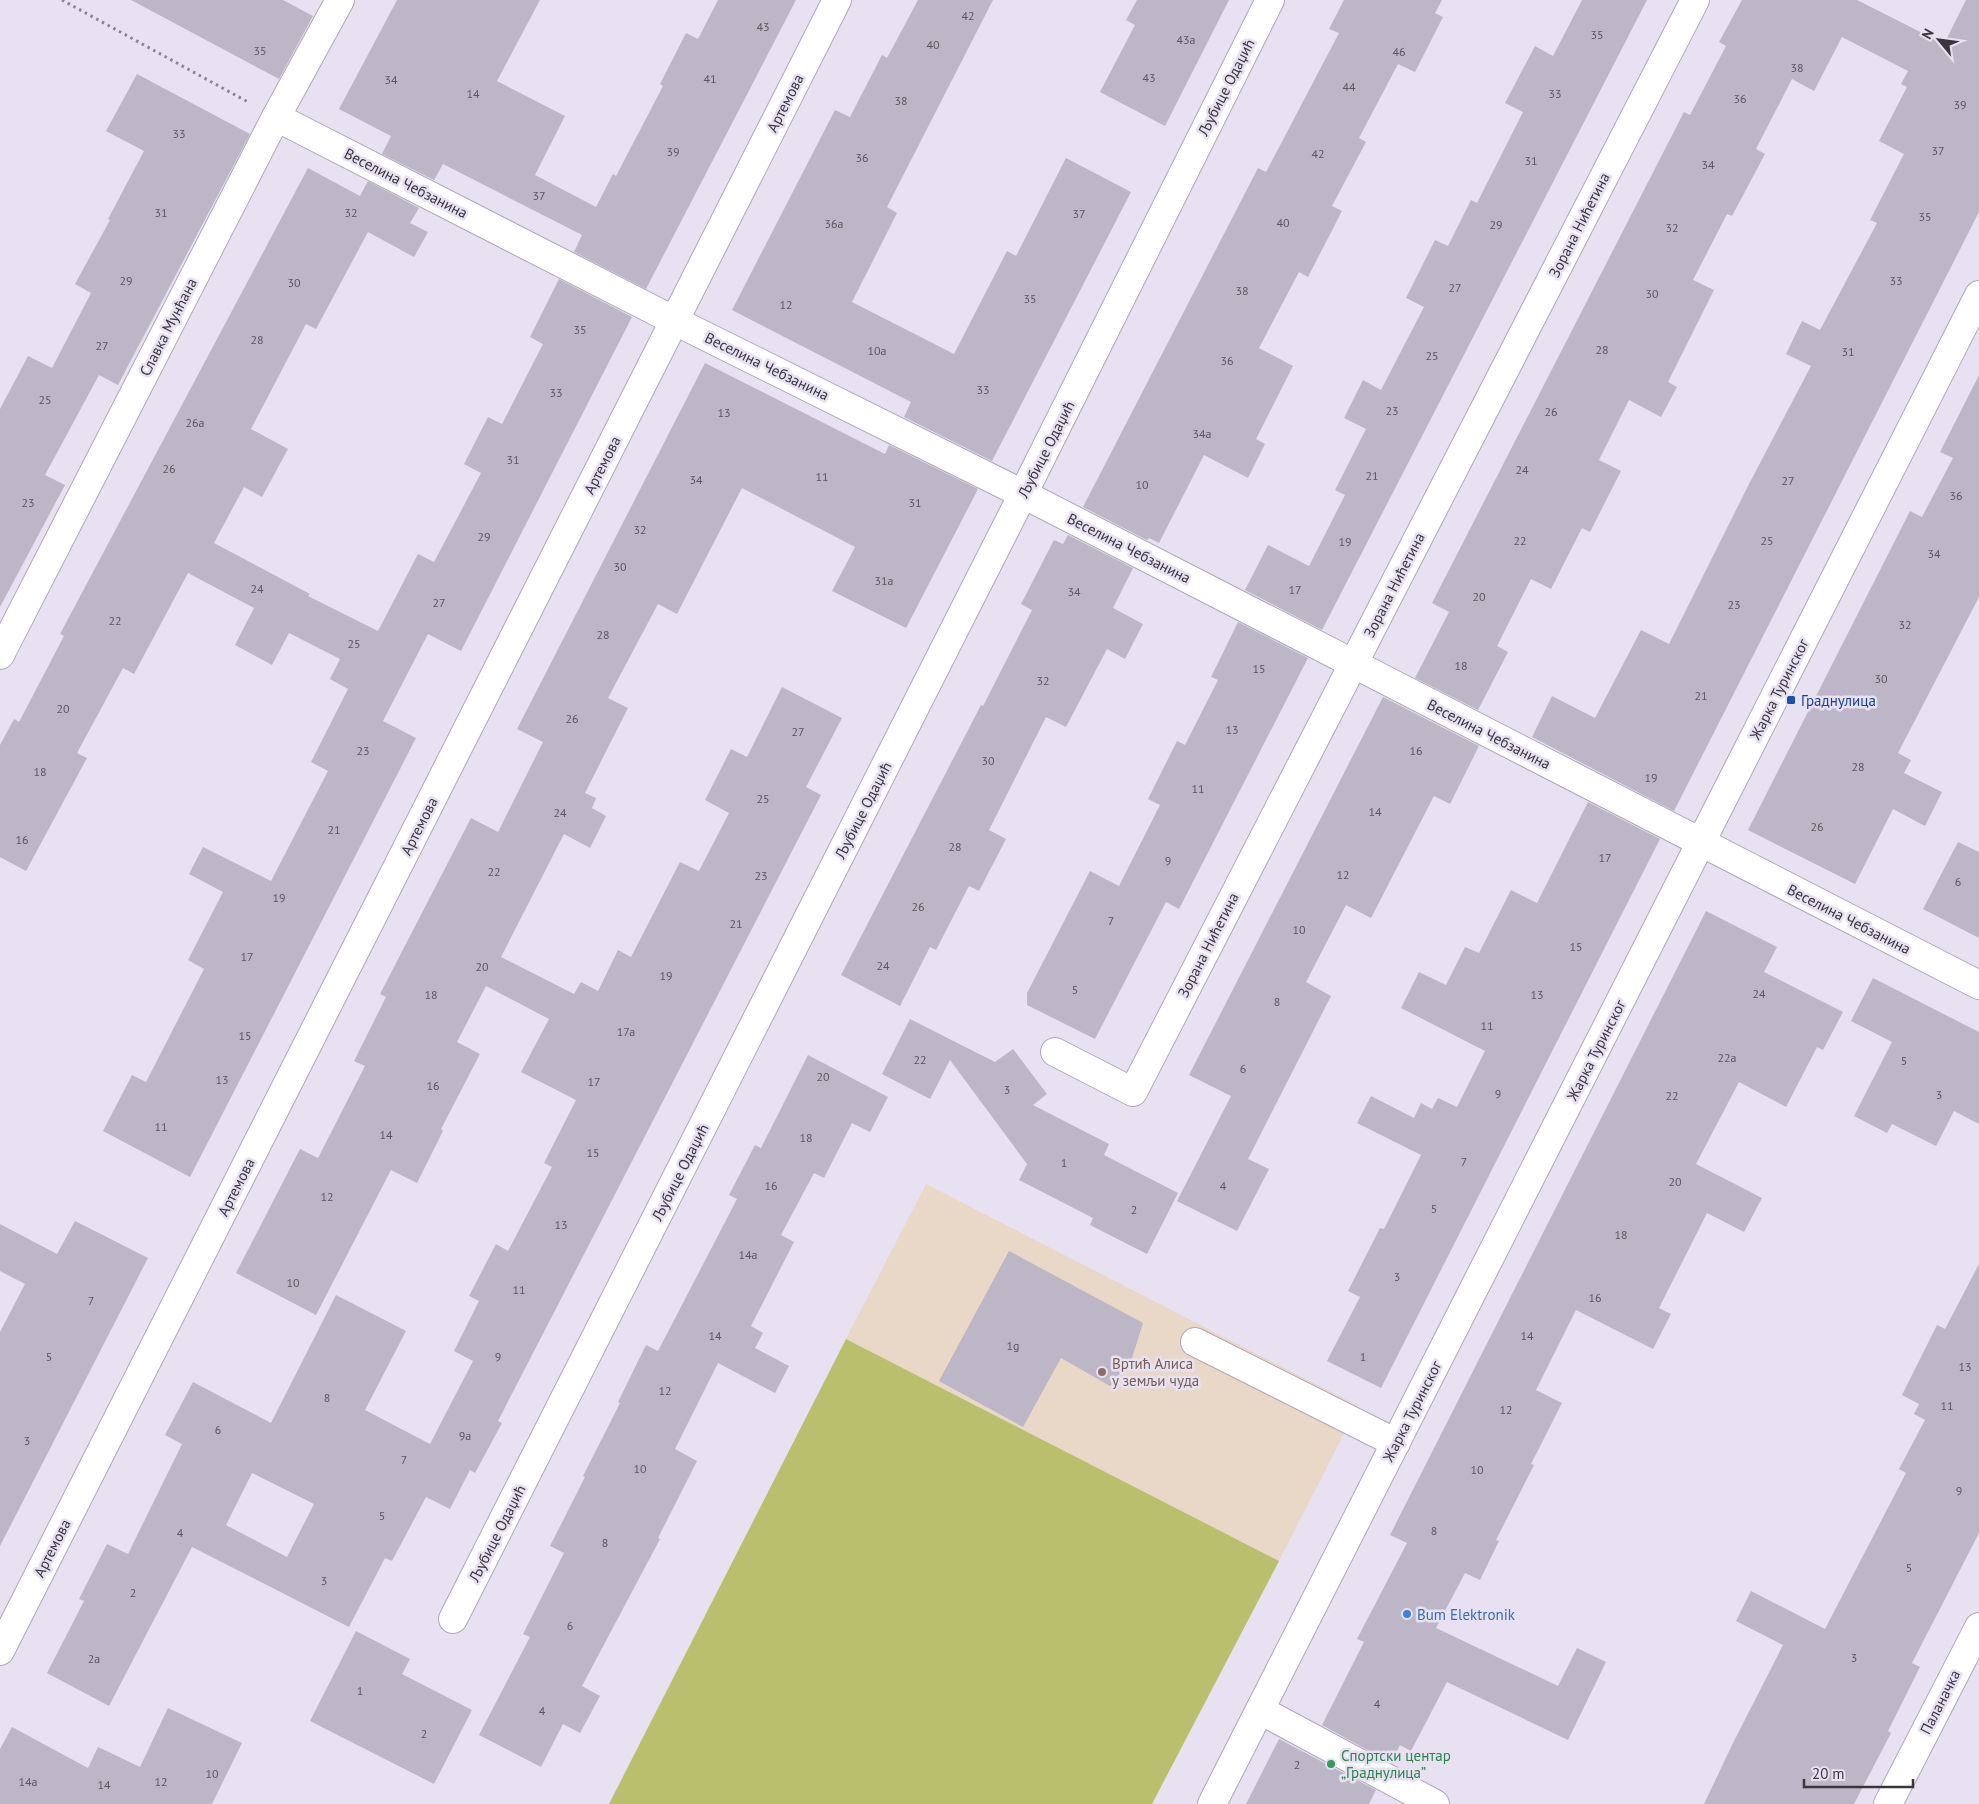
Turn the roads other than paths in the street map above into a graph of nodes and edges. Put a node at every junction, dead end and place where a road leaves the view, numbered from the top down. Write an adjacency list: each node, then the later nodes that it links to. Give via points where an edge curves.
1 (340, 0): 5 (street, Славка Мунћана)
2 (837, 0): 7 (street, Артемова)
3 (1270, 0): 8 (street, Љубице Одаџић)
4 (1695, 0): 10 (street, Зорана Нићетина)
5 (276, 117): 7 (street, Веселина Чебзанина); 9 (street, Славка Мунћана)
6 (1979, 295): 11 (street, Жарка Туринског)
7 (675, 320): 8 (street, Веселина Чебзанина); 18 (street, Артемова)
8 (1023, 494): 10 (street, Веселина Чебзанина); 16 (street, Љубице Одаџић)
9 (0, 655)
10 (1354, 664): 11 (street, Веселина Чебзанина); 13 (street, Зорана Нићетина, via 1133,1092)
11 (1701, 843): 12 (street, Веселина Чебзанина); 15 (street, Жарка Туринског)
12 (1979, 985)
13 (1054, 1052)
14 (1195, 1342): 15 (street)
15 (1396, 1443): 19 (street, Жарка Туринског)
16 (453, 1619)
17 (1979, 1626): 22 (street, Паланачка)
18 (0, 1651)
19 (1260, 1710): 20 (street, Жарка Туринског); 21 (street)
20 (1212, 1804)
21 (1435, 1804)
22 (1888, 1804)

